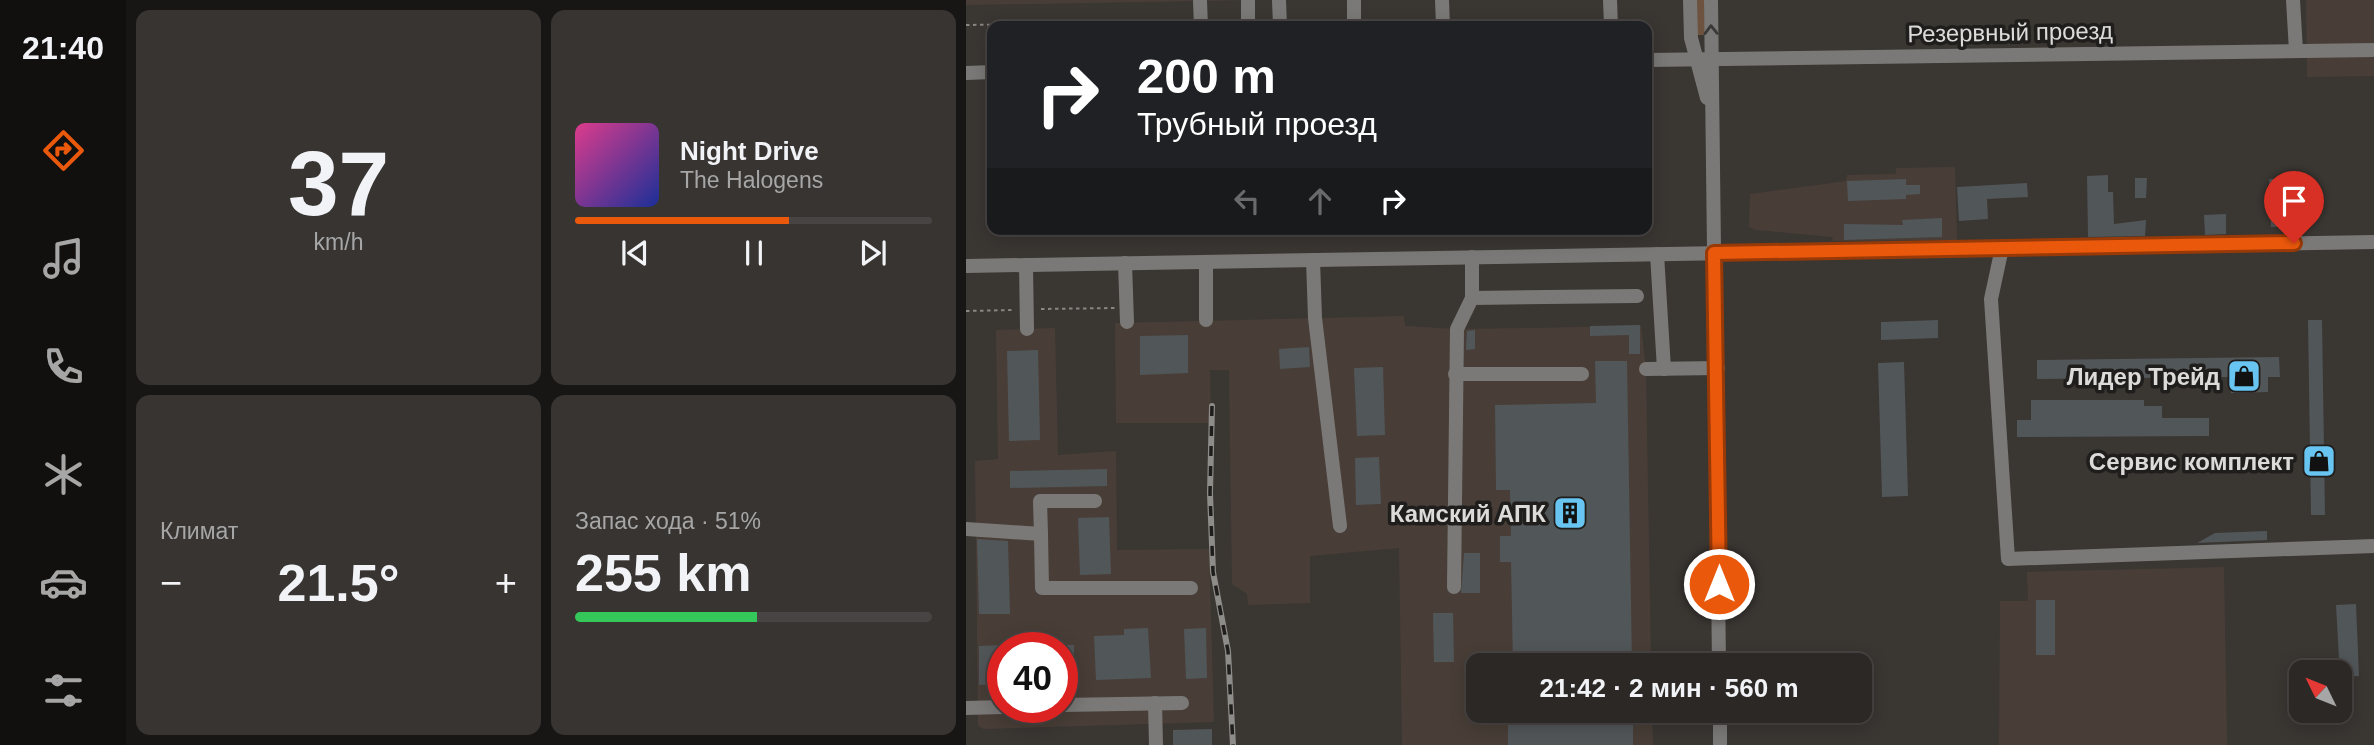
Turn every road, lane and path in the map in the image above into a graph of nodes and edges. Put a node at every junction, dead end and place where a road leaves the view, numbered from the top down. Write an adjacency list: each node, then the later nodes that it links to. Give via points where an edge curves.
1 (1248, 0): 11 (street)
2 (1279, 0): 12 (street)
3 (1354, 0): 13 (street)
4 (1442, 0): 14 (street)
5 (1610, 0): 15 (street)
6 (1690, 0): 21 (street)
7 (1711, 0): 22 (street, one-way to 7)
8 (2293, 0): 19 (street)
9 (1200, 1): 10 (street)
10 (1201, 21)
11 (1248, 21)
12 (1280, 21)
13 (1354, 21)
14 (1443, 21)
15 (1611, 21)
16 (966, 25): 17 (path)
17 (987, 25)
18 (2374, 50): 19 (street, Резервный проезд)
19 (2301, 51): 22 (street, Резервный проезд)
20 (1652, 60): 21 (street, Резервный проезд)
21 (1696, 60): 22 (street, Резервный проезд); 25 (street)
22 (1712, 60): 25 (street)
23 (987, 72): 24 (street)
24 (966, 73)
25 (1712, 111): 28 (street)
26 (2374, 242): 27 (street)
27 (2002, 248): 28 (street); 52 (street, via 1992,299 2008,559)
28 (1714, 253): 29 (street); 43 (street)
29 (1657, 254): 30 (street); 45 (street)
30 (1472, 257): 31 (street); 37 (street)
31 (1313, 260): 32 (street); 49 (street, via 1315,318)
32 (1206, 262): 33 (street); 41 (street)
33 (1125, 263): 34 (street); 40 (street)
34 (1026, 265): 35 (street); 38 (street)
35 (966, 266)
36 (1637, 296): 37 (street)
37 (1472, 298): 46 (street, via 1457,329)
38 (1026, 310): 39 (path); 40 (path); 42 (street)
39 (966, 311)
40 (1127, 315)
41 (1206, 320)
42 (1027, 329)
43 (1718, 368): 45 (street); 55 (street)
44 (1646, 369): 45 (street)
45 (1664, 369)
46 (1455, 374): 47 (street); 53 (street)
47 (1582, 374)
48 (1096, 501): 51 (street, via 1040,501)
49 (1340, 526)
50 (966, 530): 51 (street)
51 (1041, 534): 54 (street, via 1042,588)
52 (2374, 546)
53 (1454, 587)
54 (1191, 588)
55 (1719, 653)
56 (1155, 703): 57 (street); 58 (street); 62 (street)
57 (1182, 703)
58 (1078, 705)
59 (987, 707): 60 (street)
60 (966, 708)
61 (1720, 723): 63 (street)
62 (1156, 745)
63 (1720, 745)

